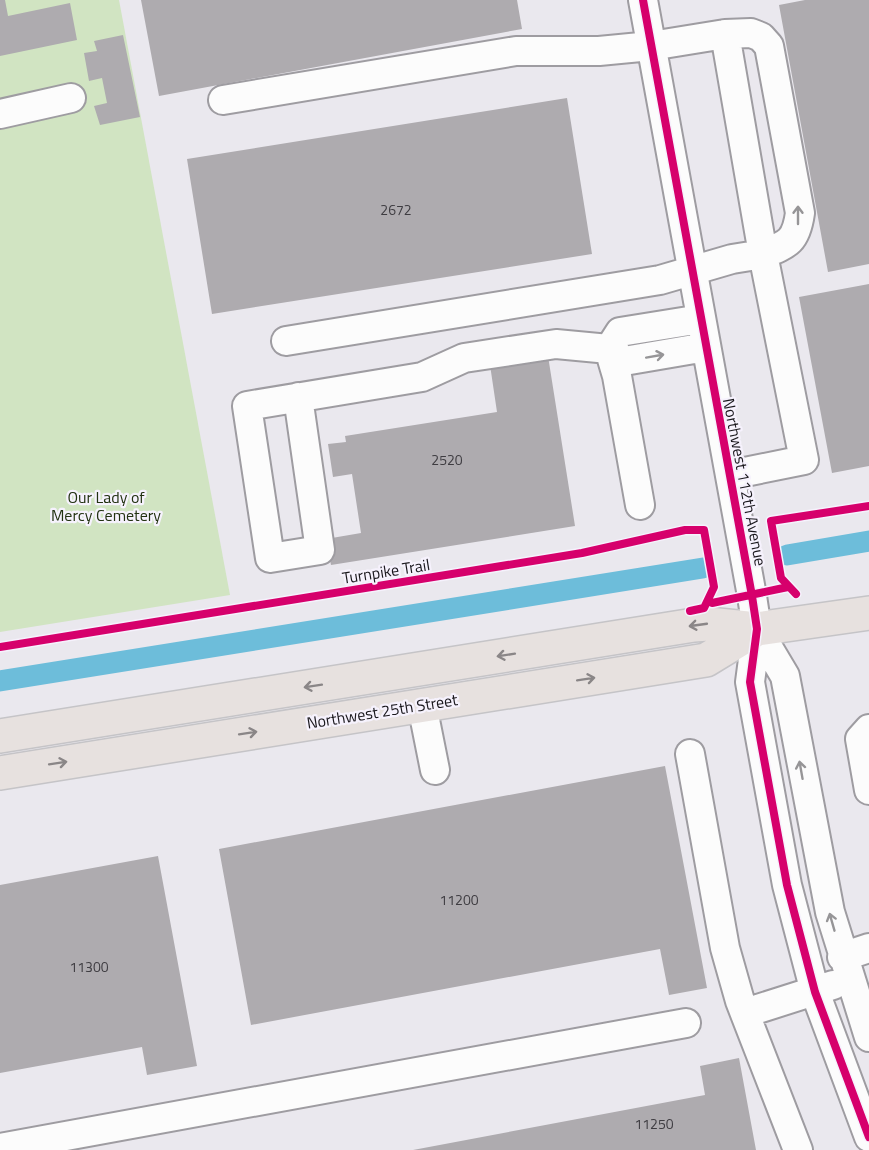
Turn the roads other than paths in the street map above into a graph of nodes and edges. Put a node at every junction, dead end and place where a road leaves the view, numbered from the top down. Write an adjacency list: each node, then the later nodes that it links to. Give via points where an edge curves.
1 (643, 0): 3 (street, Northwest 112th Avenue)
2 (725, 34): 3 (street); 7 (street); 7 (street, one-way to 2, via 792,241 800,213 769,46 751,33)
3 (651, 46): 5 (street, via 600,51 516,51); 8 (street, Northwest 112th Avenue)
4 (71, 98): 6 (street)
5 (223, 100)
6 (0, 114)
7 (763, 254): 8 (street); 14 (street, via 804,460)
8 (692, 272): 9 (street, Northwest 112th Avenue); 10 (street)
9 (700, 319): 11 (street, Northwest 112th Avenue); 12 (street, via 620,332)
10 (286, 341)
11 (706, 347): 12 (street, one-way to 11, via 624,361); 14 (street, Northwest 112th Avenue)
12 (609, 349): 13 (street, via 556,344 464,358 422,377); 15 (street)
13 (298, 397): 13 (street, via 247,406 270,558 320,550)
14 (730, 475): 17 (street, Northwest 112th Avenue)
15 (640, 506)
16 (869, 613): 17 (main road, Northwest 25th Street)
17 (757, 629): 18 (main road, Northwest 25th Street, one-way to 17, via 706,660); 20 (main road, Northwest 25th Street, one-way to 20, via 701,624); 26 (street, Northwest 112th Avenue, one-way to 17, via 822,876 785,676); 27 (street, Northwest 112th Avenue, via 750,682 787,885)
18 (422, 705): 22 (street); 23 (main road, Northwest 25th Street, one-way to 18)
19 (869, 729): 24 (street, via 861,740)
20 (0, 736)
21 (690, 754): 28 (street, via 725,948)
22 (435, 770)
23 (0, 773)
24 (869, 790)
25 (869, 948): 26 (street)
26 (853, 975): 27 (street); 30 (street, Northwest 112th Avenue)
27 (815, 992): 28 (street); 31 (street, Northwest 112th Avenue)
28 (745, 1013): 33 (street)
29 (686, 1023): 32 (street)
30 (869, 1037)
31 (869, 1137)
32 (0, 1148)
33 (798, 1150)

